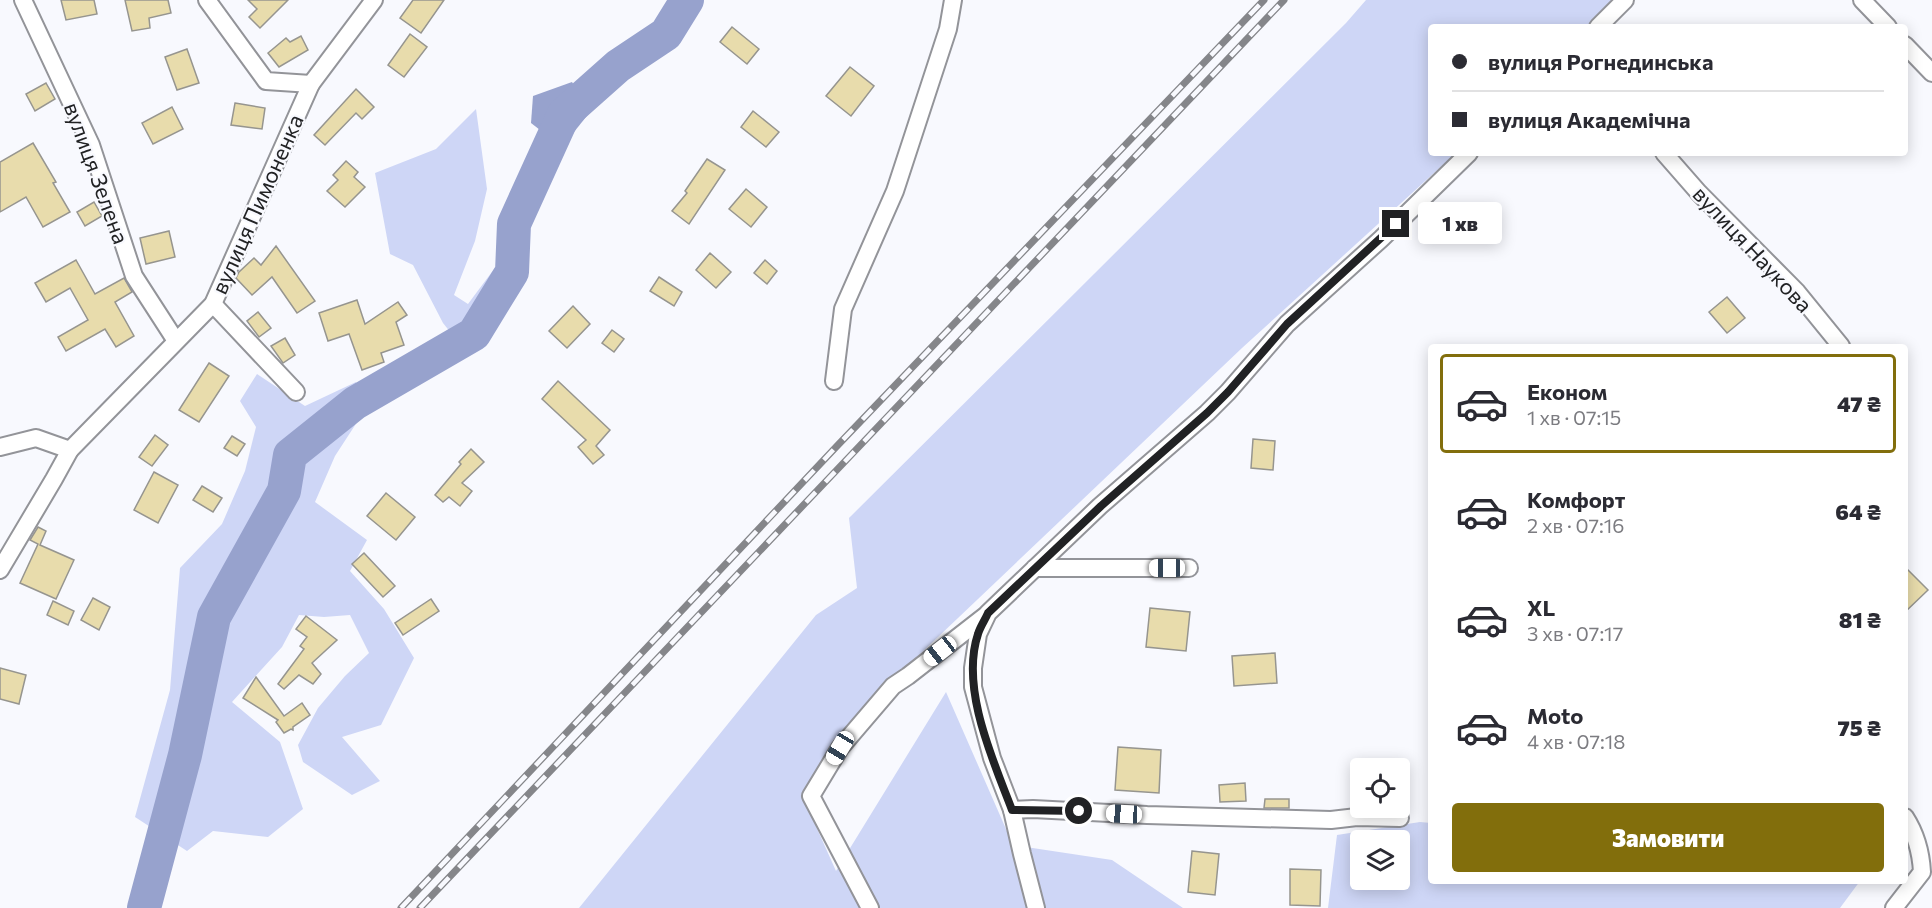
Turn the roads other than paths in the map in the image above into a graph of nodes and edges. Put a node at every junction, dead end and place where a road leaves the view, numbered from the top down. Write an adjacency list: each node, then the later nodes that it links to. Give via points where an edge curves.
1 (24, 0): 15 (street, вулиця Зелена, via 91,145 134,276)
2 (207, 0): 11 (street, via 266,81)
3 (374, 0): 11 (street, вулиця Пимоненка)
4 (953, 0): 17 (street, via 948,29 895,191 843,309)
5 (1625, 0): 7 (street)
6 (1862, 0): 8 (street)
7 (1601, 24)
8 (1885, 24)
9 (1908, 48): 10 (street)
10 (1932, 73)
11 (311, 84): 14 (street, вулиця Пимоненка)
12 (1466, 156): 21 (street, via 1287,324 1207,413)
13 (1667, 156): 16 (street, вулиця Наукова, via 1797,292)
14 (213, 304): 15 (street, вулиця Пимоненка); 18 (street)
15 (176, 342): 20 (street, вулиця Пимоненка)
16 (1839, 344)
17 (834, 381)
18 (296, 392)
19 (0, 447): 20 (street, via 36,438)
20 (70, 450): 23 (street, вулиця Пимоненка)
21 (1035, 568): 22 (street); 24 (street)
22 (1189, 568)
23 (0, 570)
24 (988, 613): 25 (street, via 978,634 973,687 992,758); 28 (street, via 893,686 840,748 811,796)
25 (1012, 810): 26 (street); 29 (street)
26 (1350, 818)
27 (1908, 822): 30 (street, via 1921,855 1922,872)
28 (870, 908)
29 (1036, 908)
30 (1894, 908)

